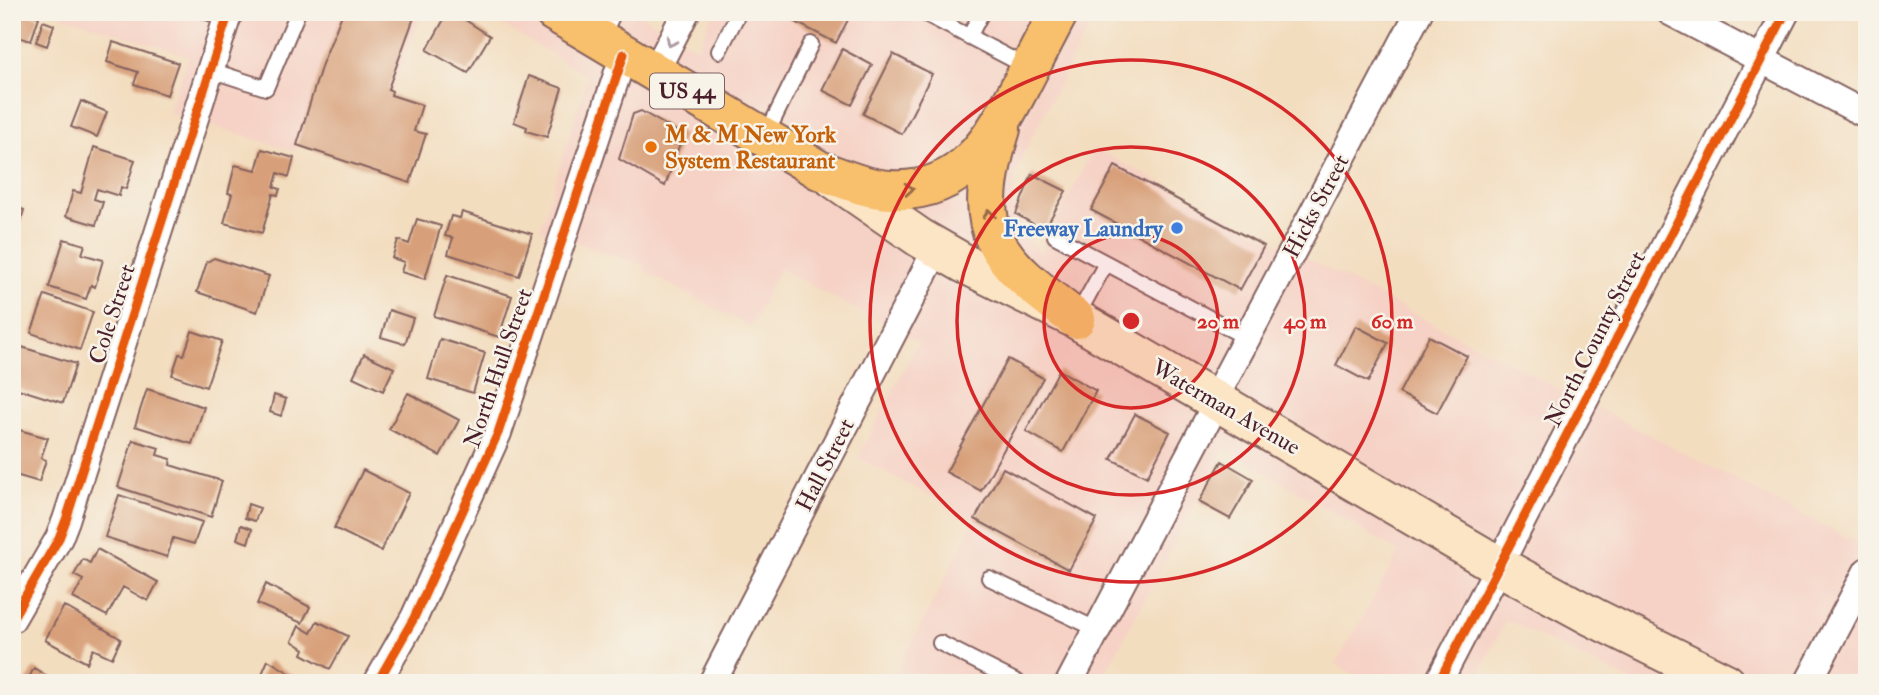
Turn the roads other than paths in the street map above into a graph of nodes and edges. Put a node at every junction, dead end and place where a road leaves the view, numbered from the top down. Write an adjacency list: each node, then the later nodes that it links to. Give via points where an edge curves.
1 (298, 12): 18 (lane, via 267,88)
2 (554, 12): 13 (highway, Waterman Avenue / US 44)
3 (686, 12): 13 (street, North Hull Street, one-way to 13)
4 (738, 12): 15 (lane)
5 (922, 12): 12 (lane)
6 (982, 12): 12 (lane)
7 (1059, 12): 17 (highway, US 44)
8 (1419, 12): 27 (street, Hicks Street)
9 (1671, 12): 16 (street)
10 (1786, 12): 16 (street, North County Street)
11 (221, 14): 18 (street, Cole Street)
12 (969, 37): 17 (lane)
13 (623, 44): 21 (highway, Waterman Avenue / US 44); 35 (street, North Hull Street, via 498,433 414,618)
14 (811, 44): 21 (lane)
15 (719, 51)
16 (1762, 60): 19 (street); 29 (street, North County Street)
17 (1030, 68): 20 (highway, US 44)
18 (210, 70): 32 (street, Cole Street, via 60,538)
19 (1867, 115)
20 (1004, 116): 22 (highway, US 44, one-way to 20, via 877,189 927,187 969,162 994,135); 26 (highway, one-way to 20, via 1018,274 994,240 987,195)
21 (765, 137): 22 (highway, Waterman Avenue / US 44)
22 (819, 170): 24 (main road, Waterman Avenue)
23 (1055, 236): 25 (lane)
24 (937, 248): 26 (main road, Waterman Avenue); 36 (street, Hall Street)
25 (1106, 263): 26 (lane); 27 (lane)
26 (1076, 319): 28 (main road, Waterman Avenue)
27 (1247, 338): 28 (street, Hicks Street)
28 (1216, 401): 29 (main road, Waterman Avenue); 33 (street, Hicks Street)
29 (1499, 566): 39 (street, North County Street); 40 (main road, Waterman Avenue)
30 (989, 578): 33 (lane)
31 (1863, 588): 41 (street)
32 (12, 619)
33 (1096, 629): 38 (street, Hicks Street)
34 (940, 643): 37 (lane)
35 (377, 683)
36 (712, 683)
37 (1019, 683)
38 (1069, 683)
39 (1438, 683)
40 (1726, 683)
41 (1808, 683)

